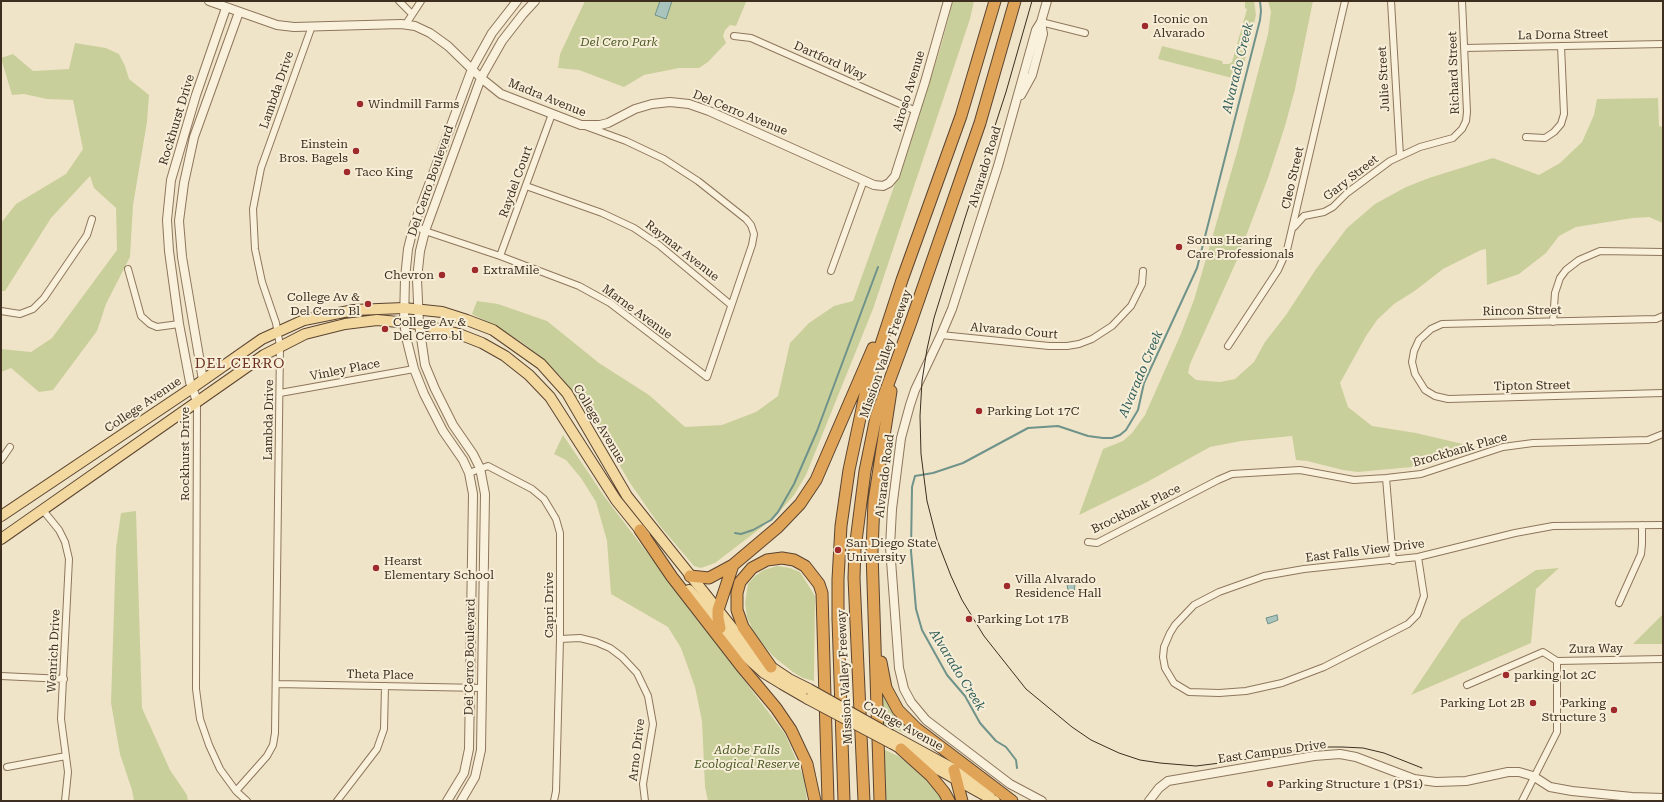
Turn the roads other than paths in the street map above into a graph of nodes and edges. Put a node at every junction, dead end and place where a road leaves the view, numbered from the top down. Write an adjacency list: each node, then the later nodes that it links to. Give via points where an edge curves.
1 (209, 1): 13 (street, Madra Avenue)
2 (399, 1): 15 (street)
3 (421, 1): 15 (street)
4 (517, 1): 24 (street, Del Cerro Boulevard, via 492,34)
5 (535, 1): 25 (street, Del Cerro Boulevard, via 502,42)
6 (948, 1): 26 (street, Airoso Avenue)
7 (995, 1): 44 (highway, Mission Valley Freeway, via 961,116)
8 (1015, 1): 58 (highway, Mission Valley Freeway, via 980,124)
9 (1047, 1): 16 (street, Alvarado Road)
10 (1345, 1): 38 (street, Cleo Street)
11 (1391, 1): 31 (street, Julie Street)
12 (1462, 1): 23 (street, Richard Street)
13 (226, 8): 14 (street, Madra Avenue); 52 (street, Rockhurst Drive, via 196,95 171,180 167,220)
14 (238, 12): 18 (street, Madra Avenue, via 277,25); 61 (street, Rockhurst Drive, via 194,137 179,221 182,257)
15 (412, 14): 17 (street)
16 (1041, 22): 19 (street); 55 (street, Alvarado Road, via 1036,30 988,199)
17 (406, 24): 18 (street, Madra Avenue); 24 (street, Madra Avenue, via 430,33)
18 (312, 26): 54 (street, Lambda Drive, via 261,168 253,209 255,249 262,282)
19 (1085, 33)
20 (734, 36): 26 (street, Dartford Way, via 751,38)
21 (1663, 44): 22 (street, La Dorna Street)
22 (1561, 46): 23 (street, La Dorna Street); 29 (street, via 1564,114 1561,124 1544,138)
23 (1464, 48): 30 (street, Richard Street, via 1468,112 1466,121 1453,138)
24 (472, 69): 25 (street, Madra Avenue); 36 (street, Del Cerro Boulevard)
25 (481, 78): 27 (street, Madra Avenue, via 501,94); 37 (street, Del Cerro Boulevard)
26 (916, 111): 33 (street, Airoso Avenue, via 895,176)
27 (552, 114): 28 (street, Madra Avenue); 34 (street, Raydel Court)
28 (581, 125): 32 (street, Del Cerro Avenue, via 608,123 652,104 684,103 709,111); 45 (street, Madra Avenue, via 653,153 698,181 746,219 753,229 752,245)
29 (1526, 137)
30 (1429, 144): 31 (street, Gary Street)
31 (1400, 156): 38 (street, Gary Street, via 1324,212 1304,216)
32 (864, 180): 33 (street, Del Cerro Avenue, via 874,185); 42 (street)
33 (886, 185)
34 (526, 186): 40 (street, Raydel Court); 45 (street, Raymar Avenue, via 602,213 634,228 659,245)
35 (92, 219): 48 (street, via 87,235 44,298 33,309 20,314)
36 (414, 225): 37 (street, Marne Avenue); 46 (street, Del Cerro Boulevard, via 408,249)
37 (425, 231): 40 (street, Marne Avenue); 47 (street, Del Cerro Boulevard, via 417,279)
38 (1292, 232): 57 (street, Cleo Street, via 1278,270)
39 (1663, 252): 51 (street, via 1600,252 1579,260 1560,278 1555,293)
40 (500, 256): 45 (street, Marne Avenue, via 579,286 610,303 707,377)
41 (128, 269): 52 (street, via 141,316 157,327)
42 (831, 271)
43 (1143, 271): 55 (street, Alvarado Court, via 1142,284 1131,306 1112,326 1079,344 1049,346)
44 (902, 280): 81 (highway, via 816,480 800,504 778,527); 117 (highway, Mission Valley Freeway, via 866,390 849,470 841,526 838,619)
45 (731, 305)
46 (404, 308): 47 (main road, College Avenue); 50 (street, Del Cerro Boulevard); 54 (main road, College Avenue, via 339,312 304,320)
47 (418, 309): 53 (street, Del Cerro Boulevard); 82 (main road, College Avenue, via 452,315 493,330 541,364 567,393 627,496)
48 (1, 311)
49 (1663, 316): 51 (street, Rincon Street, via 1656,319)
50 (404, 322): 53 (main road, College Avenue); 56 (main road, College Avenue, via 377,320 345,324 305,334); 59 (street, Del Cerro Boulevard)
51 (1553, 322): 60 (street, Rincon Street, via 1438,326 1426,332 1416,345 1413,356)
52 (179, 324): 62 (street, Rockhurst Drive)
53 (419, 324): 69 (street, Del Cerro Boulevard, via 426,366 435,389 452,425); 76 (main road, College Avenue, via 482,343 505,356 529,375 550,397 616,500)
54 (278, 332): 56 (street, Lambda Drive); 61 (main road, College Avenue, via 262,339)
55 (941, 335): 124 (street, Alvarado Road, via 910,405 901,438 893,502 890,547 900,675 911,702 926,720 1010,784)
56 (280, 346): 63 (street, Lambda Drive); 65 (main road, College Avenue)
57 (1228, 346)
58 (895, 365): 84 (highway, via 874,501); 118 (highway, Mission Valley Freeway, via 876,416 865,471 855,549 854,596)
59 (414, 369): 63 (street, Vinley Place); 70 (street, Del Cerro Boulevard, via 442,431)
60 (1414, 372): 64 (street, Tipton Street, via 1425,390 1448,399)
61 (203, 380): 62 (main road, College Avenue)
62 (192, 388): 65 (street, Rockhurst Drive); 73 (main road, College Avenue)
63 (280, 393): 93 (street, Lambda Drive)
64 (1663, 393)
65 (197, 401): 72 (main road, College Avenue); 106 (street, Rockhurst Drive, via 196,689 200,719 209,745 220,769)
66 (1663, 434): 71 (street, Brockbank Place, via 1648,440 1533,443 1504,447 1421,474)
67 (10, 447): 68 (street)
68 (1, 460)
69 (480, 468): 70 (street); 87 (street, Capri Drive, via 488,466 532,489 544,499 556,519 560,533); 97 (street, Del Cerro Boulevard, via 485,494)
70 (469, 473): 96 (street, Del Cerro Boulevard, via 473,494)
71 (1386, 478): 78 (street, Brockbank Place, via 1354,480 1300,470 1232,474 1097,543); 80 (street)
72 (42, 509): 77 (main road, College Avenue); 92 (street, Wenrich Drive, via 59,530 69,559)
73 (1, 516)
74 (1642, 525): 75 (street, East Falls View Drive); 79 (street, East Falls View Drive, via 1553,526); 83 (street, via 1640,554)
75 (1663, 525)
76 (640, 530): 86 (main road, College Avenue); 115 (highway, via 672,577 791,730 807,764)
77 (1, 539)
78 (1088, 542)
79 (1418, 557): 80 (street, East Falls View Drive); 80 (street, East Falls View Drive, via 1424,596 1417,615 1408,624 1324,667 1282,683 1246,691 1219,693 1189,692 1174,683 1164,668 1164,647 1175,625 1194,605 1219,592 1264,576 1304,569)
80 (1393, 561)
81 (733, 565): 82 (highway, via 709,578); 85 (highway)
82 (690, 576): 85 (main road, College Avenue)
83 (1619, 602)
84 (874, 604): 119 (highway); 123 (highway, via 886,688 898,710 917,729)
85 (718, 610): 86 (highway); 90 (main road, College Avenue, via 742,640)
86 (720, 628): 98 (main road, College Avenue, via 740,652 764,673 782,684)
87 (560, 639): 113 (street, Capri Drive); 114 (street, Arno Drive, via 580,638 596,642 616,652 637,673 648,696 653,724 643,784)
88 (1663, 659): 89 (street, Zura Way)
89 (1557, 661): 94 (street, via 1543,652); 104 (street, Zura Way, via 1557,732)
90 (771, 666): 98 (main road, College Avenue); 116 (highway, via 743,626 737,610 737,593 740,582 752,568 767,560 782,558 794,560 805,566 819,584 822,593)
91 (1, 676): 92 (street)
92 (64, 679): 101 (street, Wenrich Drive, via 62,719)
93 (277, 684): 95 (street, Theta Place); 106 (street, Lambda Drive, via 275,733 272,745 267,756)
94 (1467, 685)
95 (385, 686): 96 (street, Theta Place); 110 (street, via 384,729 377,750)
96 (470, 688): 97 (street, Theta Place); 111 (street, Del Cerro Boulevard, via 469,749 461,780)
97 (482, 688): 112 (street, Del Cerro Boulevard, via 481,750 475,777)
98 (809, 694): 99 (main road, College Avenue, bridge)
99 (891, 739): 100 (main road, College Avenue); 103 (main road, College Avenue)
100 (901, 749): 105 (main road, College Avenue); 120 (highway, via 931,776)
101 (66, 756): 102 (street); 108 (street, Wenrich Drive, via 68,772)
102 (7, 767)
103 (954, 770): 105 (highway); 123 (main road, College Avenue)
104 (1533, 776): 107 (street, East Campus Drive, via 1550,787 1572,791); 125 (street, East Campus Drive, via 1508,772 1466,781 1436,782 1414,779 1356,757 1340,754 1306,757 1168,781); 126 (street, Zura Way)
105 (958, 781): 121 (highway); 122 (main road, College Avenue)
106 (236, 791): 109 (street, Rockhurst Drive)
107 (1663, 798)
108 (65, 801)
109 (247, 801)
110 (337, 801)
111 (447, 801)
112 (461, 801)
113 (554, 801)
114 (645, 801)
115 (815, 801)
116 (828, 801)
117 (844, 801)
118 (864, 801)
119 (880, 801)
120 (949, 801)
121 (962, 801)
122 (995, 801)
123 (1012, 801)
124 (1042, 801)
125 (1149, 801)
126 (1522, 801)

